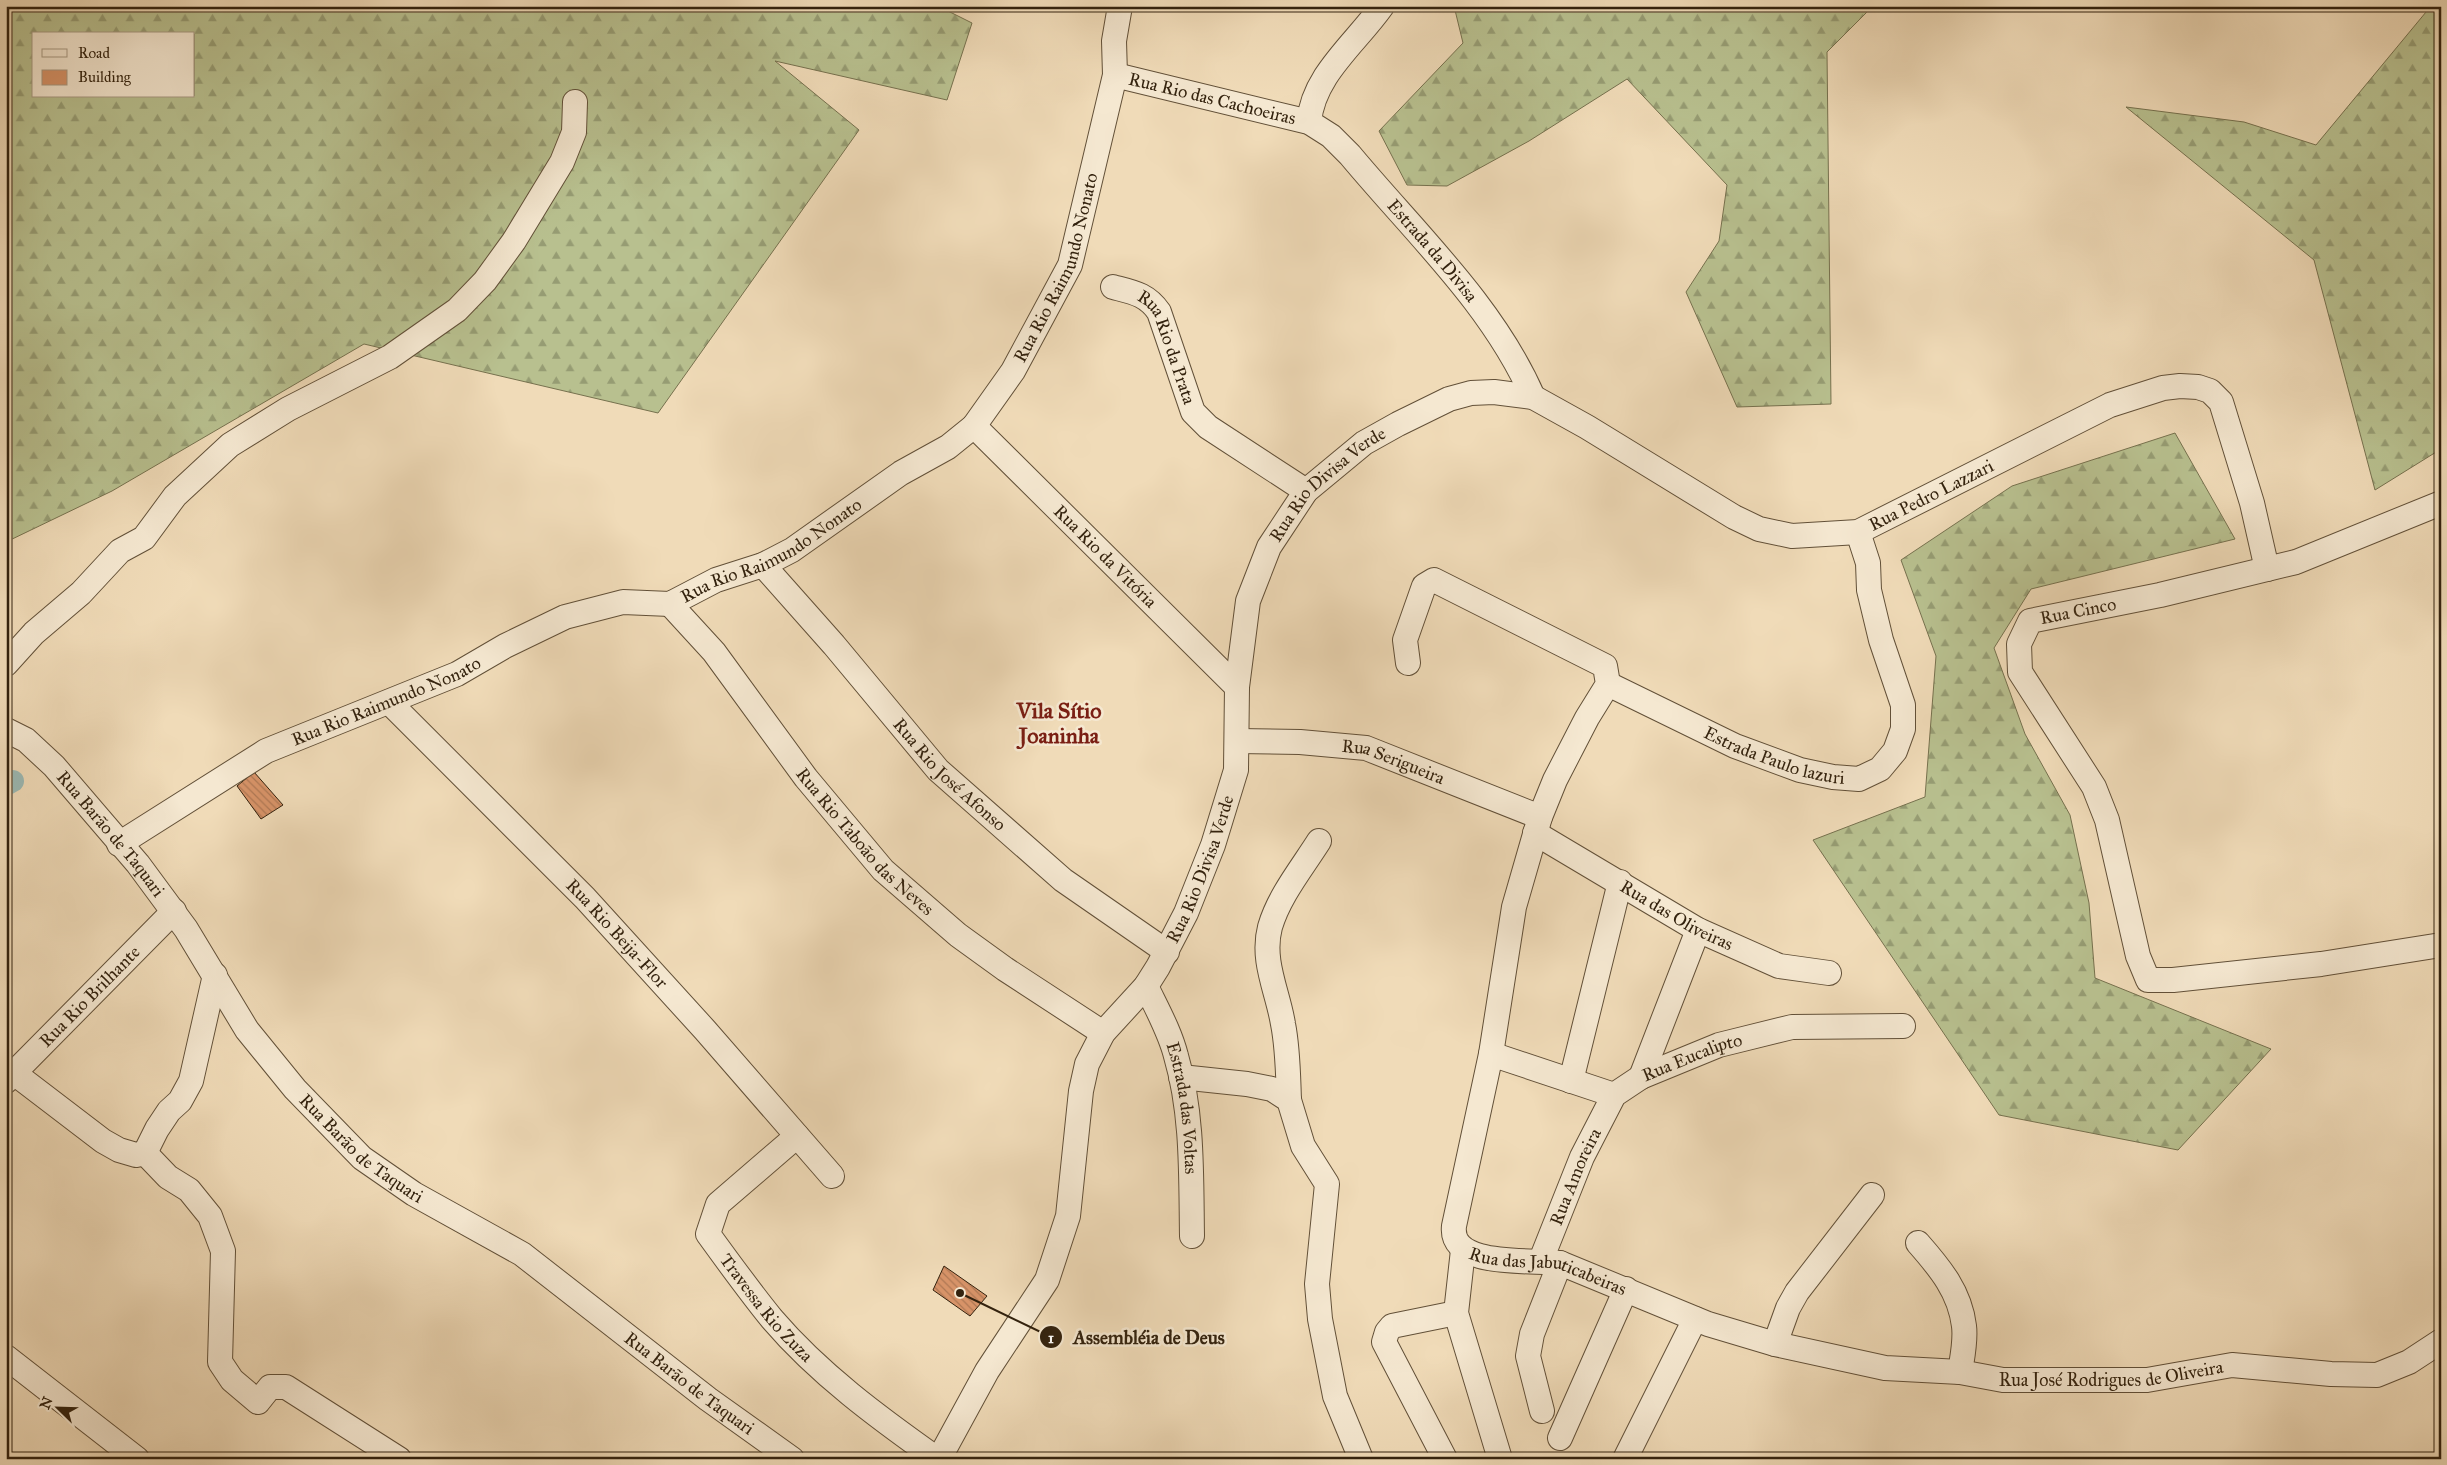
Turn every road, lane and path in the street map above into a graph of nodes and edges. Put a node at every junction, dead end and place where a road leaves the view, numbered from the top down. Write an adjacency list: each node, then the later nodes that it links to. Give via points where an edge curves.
1 (1120, 6): 3 (street, Rua Rio Raimundo Nonato, via 1114,41)
2 (1382, 6): 5 (street, via 1318,88)
3 (1115, 75): 5 (street, Rua Rio das Cachoeiras); 8 (street, Rua Rio Raimundo Nonato, via 1070,265 1013,371)
4 (576, 102): 16 (street, via 574,132 562,162 514,242 485,281 457,310 390,357 288,409 230,445 175,496 144,538 120,551)
5 (1309, 122): 7 (street, Estrada da Divisa, via 1331,136 1350,155 1472,297 1510,353)
6 (1113, 287): 9 (street, Rua Rio da Prata, via 1151,300 1159,312 1193,412)
7 (1534, 397): 9 (street, Rua Rio Divisa Verde, via 1494,392 1471,393 1449,399 1364,443); 11 (street, Rua Pedro Lazzari, via 1734,517 1759,528 1792,536)
8 (974, 426): 12 (street, Rua Rio Raimundo Nonato, via 948,447 901,473 792,550); 18 (street, Rua Rio da Vitória)
9 (1306, 491): 18 (street, Rua Rio Divisa Verde, via 1269,547 1248,601)
10 (2441, 503): 13 (street, Rua Cinco, via 2296,562)
11 (1858, 532): 13 (street, Rua Pedro Lazzari, via 2110,405 2163,388 2198,387 2210,391 2221,402 2247,485); 17 (street, Estrada Paulo lazuri, via 1868,564 1869,590 1881,640 1903,705 1903,729 1895,751 1880,769 1859,779 1833,778 1800,770 1735,746)
12 (763, 565): 14 (street, Rua Rio Raimundo Nonato, via 716,580); 29 (street, Rua Rio José Afonso, via 938,770 1063,880)
13 (2267, 569): 28 (street, Rua Cinco, via 2160,595 2030,620 2019,644 2020,672 2097,795 2107,820 2138,956 2148,980 2321,964)
14 (670, 604): 19 (street, Rua Rio Raimundo Nonato, via 623,602 565,617 457,674); 34 (street, Rua Rio Taboão das Neves, via 714,652 806,778 883,870 958,935 1005,970)
15 (1408, 663): 17 (street, via 1405,640 1424,586 1434,580 1605,666)
16 (6, 664)
17 (1608, 684): 22 (street, via 1569,754)
18 (1238, 687): 21 (street, Rua Rio Divisa Verde)
19 (389, 702): 24 (street, Rua Rio Raimundo Nonato, via 266,751); 42 (street, Rua Rio Beija-Flor, via 585,898)
20 (16, 735): 24 (street, Rua Barão de Taquari, via 85,801)
21 (1237, 741): 22 (street, Rua Serigueira, via 1366,748); 29 (street, Rua Rio Divisa Verde, via 1236,770 1225,808 1186,913)
22 (1537, 825): 25 (street, Rua das Oliveiras); 35 (street, via 1514,907)
23 (1319, 841): 41 (street, via 1280,902 1270,928 1271,982 1283,1023)
24 (119, 844): 26 (street, Rua Barão de Taquari)
25 (1620, 882): 27 (street, Rua das Oliveiras); 39 (street)
26 (174, 912): 31 (street, Rua Barão de Taquari); 36 (street, Rua Rio Brilhante)
27 (1698, 930): 30 (street, Rua das Oliveiras, via 1779,966); 38 (street)
28 (2441, 945)
29 (1167, 952): 32 (street, Rua Rio Divisa Verde)
30 (1828, 973)
31 (215, 975): 43 (street, via 191,1081 180,1101 157,1129); 61 (street, Rua Barão de Taquari, via 253,1037 294,1089 362,1158 414,1194 522,1254 708,1399)
32 (1146, 986): 34 (street, Rua Rio Divisa Verde); 37 (street, Estrada das Voltas, via 1164,1024)
33 (1903, 1026): 38 (street, Rua Eucalipto, via 1792,1027 1719,1045)
34 (1103, 1033): 62 (street, Rua Rio Divisa Verde, via 1087,1064 1081,1091 1068,1216 1047,1280 982,1379)
35 (1491, 1054): 39 (street); 48 (street, Rua das Jabuticabeiras, via 1454,1226 1453,1235)
36 (10, 1077): 43 (street, via 103,1141 136,1155)
37 (1182, 1077): 41 (street, via 1272,1089); 46 (street, Estrada das Voltas, via 1190,1146)
38 (1641, 1077): 40 (street, Rua Eucalipto)
39 (1570, 1081): 40 (street)
40 (1614, 1095): 49 (street, Rua Amoreira, via 1582,1157)
41 (1289, 1100): 63 (street, via 1303,1146 1327,1184 1318,1284 1320,1320 1335,1396)
42 (797, 1136): 44 (street, Rua Rio Beija-Flor); 62 (street, Travessa Rio Zuza, via 718,1204 708,1234 773,1320 816,1363 874,1415)
43 (145, 1153): 60 (street, via 168,1177 189,1190 210,1216 223,1251 220,1362 232,1380 258,1402 270,1387 286,1387)
44 (832, 1176)
45 (1872, 1195): 54 (street, via 1797,1292)
46 (1192, 1236)
47 (1918, 1243): 56 (street, via 1945,1274 1959,1303 1964,1327)
48 (1463, 1250): 49 (street, Rua das Jabuticabeiras, via 1472,1255 1520,1262); 51 (street)
49 (1550, 1262): 50 (street, Rua das Jabuticabeiras); 57 (street, Rua Amoreira, via 1528,1356)
50 (1626, 1289): 52 (street, Rua das Jabuticabeiras); 58 (street)
51 (1456, 1314): 64 (street, via 1392,1326 1384,1342); 65 (street)
52 (1695, 1318): 54 (street, Rua José Rodrigues de Oliveira); 66 (street)
53 (2441, 1341): 56 (street, Rua José Rodrigues de Oliveira, via 2409,1362 2377,1375 2232,1365 2147,1380 2003,1380)
54 (1776, 1344): 56 (street, Rua José Rodrigues de Oliveira, via 1884,1368)
55 (6, 1357): 59 (street)
56 (1960, 1372)
57 (1542, 1411)
58 (1560, 1438)
59 (137, 1459)
60 (399, 1459)
61 (792, 1459)
62 (938, 1459)
63 (1361, 1459)
64 (1445, 1459)
65 (1500, 1459)
66 (1625, 1459)

